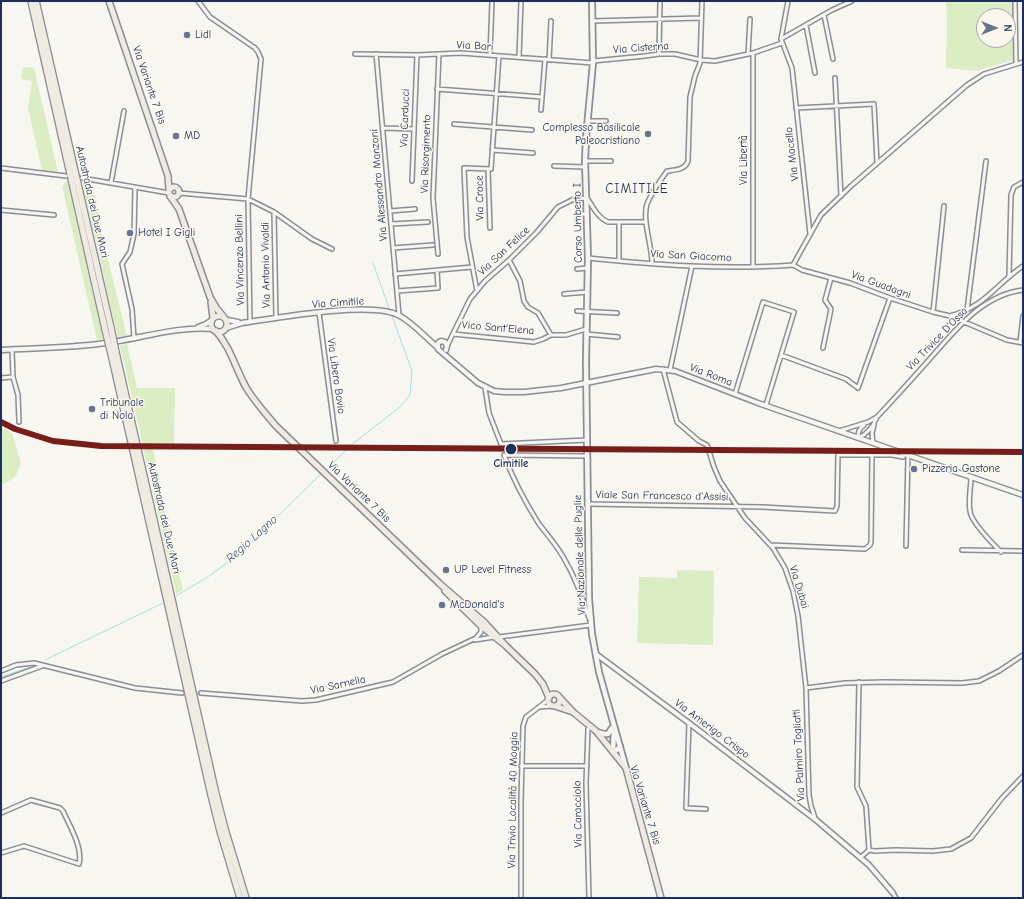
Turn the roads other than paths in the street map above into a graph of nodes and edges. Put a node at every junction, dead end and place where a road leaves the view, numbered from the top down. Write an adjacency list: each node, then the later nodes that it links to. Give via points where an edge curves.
1 (31, 1): 135 (highway, Autostrada dei Due Mari)
2 (36, 1): 135 (highway, Autostrada dei Due Mari)
3 (109, 1): 65 (main road, Via Variante 7 Bis)
4 (198, 1): 76 (street, Via Vincenzo Bellini, via 210,17 255,48 261,59)
5 (492, 1): 29 (street)
6 (521, 1): 31 (street)
7 (592, 1): 18 (main road)
8 (660, 1): 16 (street)
9 (702, 1): 15 (street)
10 (788, 1): 21 (street)
11 (852, 1): 13 (street, Via Cisterna)
12 (1015, 1): 37 (street)
13 (848, 2): 14 (street, Via Cisterna)
14 (824, 14): 20 (street, Via Cisterna); 32 (street)
15 (701, 18): 16 (street); 34 (street)
16 (660, 19): 18 (street); 26 (street)
17 (750, 19): 27 (street)
18 (593, 20): 35 (main road)
19 (551, 21): 33 (street)
20 (806, 25): 21 (street, Via Cisterna); 38 (street)
21 (782, 41): 22 (street, Via Cisterna); 44 (street, Via Macello, via 792,68)
22 (753, 52): 27 (street, Via Cisterna); 104 (street, Via Libertà)
23 (355, 54): 24 (street, Via Bari)
24 (376, 54): 28 (street, Via Bari); 51 (street, Via Alessandro Manzoni)
25 (439, 54): 28 (street, Via Bari); 29 (street, Via Bari); 40 (street, Via Risorgimento)
26 (659, 54): 34 (street, Via Cisterna, via 675,54); 35 (street, Via Cisterna)
27 (748, 54): 34 (street, Via Cisterna, via 715,61)
28 (417, 55): 52 (street, Via Carducci)
29 (490, 55): 30 (street, Via Bari)
30 (499, 56): 31 (street, Via Bari); 41 (street, Via Croce)
31 (519, 57): 33 (street, Via Bari)
32 (833, 59)
33 (547, 60): 35 (street, Via Bari); 42 (street)
34 (701, 60): 88 (street, via 690,97 687,163 683,168 666,172 647,204)
35 (593, 62): 47 (main road, Corso Umberto I)
36 (1023, 62): 37 (street)
37 (1016, 64): 59 (street, via 984,74 967,85)
38 (815, 73)
39 (835, 78): 43 (street)
40 (437, 89): 41 (street); 95 (street, Via Risorgimento, via 433,198)
41 (497, 94): 42 (street); 50 (street, Via Croce)
42 (542, 97): 45 (street)
43 (837, 107): 44 (street); 59 (street, via 874,104); 74 (street)
44 (796, 108): 91 (street, Via Macello)
45 (541, 110)
46 (124, 111): 69 (street)
47 (588, 121): 48 (street); 56 (main road, Corso Umberto I)
48 (606, 121)
49 (454, 124): 50 (street)
50 (494, 127): 53 (street); 54 (street, Via Croce)
51 (383, 128): 52 (street); 81 (street, Via Alessandro Manzoni)
52 (414, 129): 67 (street, Via Carducci)
53 (532, 130)
54 (492, 150): 55 (street); 63 (street, Via Croce)
55 (533, 153)
56 (585, 161): 57 (street); 61 (main road, Corso Umberto I)
57 (611, 161)
58 (986, 161): 118 (street)
59 (877, 163): 74 (street)
60 (554, 166): 61 (street)
61 (585, 167): 75 (main road, Corso Umberto I)
62 (1, 168): 64 (street)
63 (490, 169): 90 (street, Via Croce); 103 (street, via 464,168 466,237)
64 (66, 176)
65 (168, 176): 71 (main road, Via Variante 7 Bis); 72 (main road, Via Variante 7 Bis)
66 (82, 178): 69 (street)
67 (412, 181)
68 (1023, 182): 109 (street, via 1014,187 1011,195)
69 (111, 183): 70 (street)
70 (135, 188): 72 (street); 141 (street, via 134,234 130,252 122,264 132,309)
71 (177, 188): 72 (main road, via 172,187); 73 (main road, Via Variante 7 Bis)
72 (169, 193): 73 (main road, via 175,197); 78 (main road)
73 (179, 194): 76 (street); 78 (main road)
74 (841, 196): 91 (street, via 821,215)
75 (587, 198): 83 (main road, Corso Umberto I); 87 (street, via 604,220); 97 (street, Via San Felice, via 574,199 558,207)
76 (248, 199): 82 (street); 130 (street, Via Vincenzo Bellini)
77 (944, 206): 121 (street)
78 (179, 209): 116 (main road)
79 (415, 209): 81 (street)
80 (1, 210): 84 (street)
81 (390, 211): 89 (street, Via Alessandro Manzoni)
82 (274, 212): 94 (street, via 312,239); 128 (street, Via Antonio Vivaldi)
83 (587, 214): 85 (street, via 579,214); 96 (main road, Corso Umberto I)
84 (54, 215)
85 (577, 221)
86 (428, 222): 89 (street)
87 (619, 222): 88 (street); 98 (street)
88 (646, 222): 99 (street)
89 (391, 224): 93 (street, Via Alessandro Manzoni)
90 (490, 228)
91 (810, 234): 100 (street)
92 (433, 245): 93 (street)
93 (393, 248): 108 (street, Via Alessandro Manzoni)
94 (332, 249)
95 (438, 254)
96 (588, 258): 98 (street, Via San Giacomo); 105 (main road, Corso Umberto I)
97 (509, 260): 111 (street, Via San Felice); 139 (street, via 520,281 524,301 538,313)
98 (619, 261): 99 (street, Via San Giacomo)
99 (652, 263): 101 (street, Via San Giacomo)
100 (793, 265): 104 (street, Via San Giacomo); 110 (street, Via Guadagni)
101 (692, 266): 104 (street, Via San Giacomo); 155 (street)
102 (1023, 266): 109 (street, Via Trivice D'Ossa)
103 (472, 267): 107 (street); 111 (street)
104 (753, 267)
105 (587, 268): 106 (street); 114 (main road, Corso Umberto I)
106 (577, 269)
107 (437, 270): 108 (street); 113 (street, via 438,288)
108 (395, 274): 113 (street, Via Alessandro Manzoni)
109 (1009, 276): 118 (street, Via Trivice D'Ossa, via 992,294)
110 (831, 278): 117 (street, Via Guadagni); 147 (street, via 825,300 831,309)
111 (476, 290): 138 (street, Via San Felice)
112 (1023, 290): 131 (street, Via Trivice D'Ossa, via 1004,294 990,301)
113 (397, 291): 124 (street, Via Alessandro Manzoni)
114 (588, 292): 115 (street); 120 (main road, Corso Umberto I)
115 (564, 294)
116 (210, 297): 127 (main road, via 216,310); 129 (main road)
117 (890, 298): 121 (street, Via Guadagni); 152 (street, via 858,388 846,379)
118 (967, 310): 125 (street, Via Trivice D'Ossa)
119 (577, 311): 120 (street)
120 (587, 311): 123 (street); 137 (main road, Corso Umberto I)
121 (932, 312): 125 (street, Via Guadagni)
122 (319, 313): 124 (street, Via Cimitile, via 363,310 388,311); 128 (street, Via Cimitile); 169 (street, Via Libero Bovio)
123 (617, 313)
124 (399, 315): 142 (street, Via Cimitile)
125 (950, 316): 131 (street, Via Guadagni)
126 (1023, 316): 144 (street)
127 (225, 318): 129 (main road, via 218,316); 132 (street, Via Cimitile); 134 (main road)
128 (276, 318): 130 (street, Via Cimitile)
129 (212, 319): 133 (street, via 206,324); 136 (main road, via 211,324)
130 (250, 322): 132 (street, Via Cimitile)
131 (963, 322): 144 (street, Via Guadagni); 162 (street, Via Trivice D'Ossa)
132 (242, 323): 134 (street, Via Cimitile)
133 (192, 328): 136 (street); 141 (street)
134 (226, 328): 136 (main road, via 222,331); 151 (main road, Via Variante 7 Bis)
135 (108, 329): 153 (highway, Autostrada dei Due Mari, bridge)
136 (215, 330): 151 (main road, Via Variante 7 Bis)
137 (586, 332): 139 (street, Vico Sant'Elena); 140 (street); 158 (main road, Corso Umberto I)
138 (453, 335): 139 (street, Vico Sant'Elena, via 534,342); 143 (street); 148 (street, Via San Felice)
139 (551, 335)
140 (618, 337)
141 (134, 338): 150 (street, via 99,344)
142 (426, 338): 143 (street, Via Cimitile); 146 (street, Via Cimitile)
143 (442, 341): 146 (street); 148 (street, via 447,343)
144 (1021, 343)
145 (1, 346): 150 (street)
146 (437, 347): 148 (street, Via Cimitile)
147 (823, 348)
148 (445, 349): 159 (street, via 450,358)
149 (1, 350): 150 (street)
150 (10, 350): 156 (street)
151 (229, 351): 183 (main road, Via Variante 7 Bis, via 247,389 276,426)
152 (781, 355): 160 (street, via 794,312 763,302); 161 (street)
153 (114, 357): 223 (highway, Autostrada dei Due Mari, via 211,795); 224 (highway, Autostrada dei Due Mari, via 216,794)
154 (663, 369): 155 (street, Via Roma); 158 (street, Via Roma); 177 (street, Via Dubai, via 677,422 707,445 720,481)
155 (670, 370): 160 (street, Via Roma)
156 (13, 377): 157 (street); 163 (street, via 18,395)
157 (1, 378)
158 (587, 383): 159 (street, Via Roma, via 524,392 504,392); 168 (main road, Via Nazionale delle Puglie)
159 (485, 388): 168 (street, via 489,413 501,444)
160 (735, 394): 161 (street, Via Roma)
161 (766, 405): 166 (street, Via Roma)
162 (876, 418): 164 (street, Via Trivice D'Ossa); 165 (street)
163 (19, 422)
164 (868, 422): 166 (street, Via Trivice D'Ossa); 167 (street, via 860,427)
165 (875, 423): 167 (street, via 867,434); 170 (street)
166 (839, 431): 167 (street, Via Roma)
167 (858, 438): 170 (street, Via Roma)
168 (587, 440): 173 (main road, Via Nazionale delle Puglie)
169 (336, 441)
170 (873, 443): 172 (street, Via Roma)
171 (872, 455): 172 (street); 177 (street, Viale San Francesco d'Assisi, via 838,455 835,511); 178 (street, via 872,542 868,547 865,549)
172 (907, 455): 174 (street, Via Roma); 179 (street)
173 (587, 456): 176 (main road, Via Nazionale delle Puglie); 186 (street, via 504,455 524,498 567,564)
174 (971, 477): 175 (street, Via Roma); 182 (street, via 971,514)
175 (1023, 496)
176 (587, 504): 177 (street, Viale San Francesco d'Assisi); 186 (main road, Via Nazionale delle Puglie)
177 (737, 506): 178 (street, Via Dubai)
178 (770, 545): 198 (street, Via Dubai, via 785,568 792,591 798,616)
179 (906, 546)
180 (962, 550): 182 (street)
181 (1023, 551): 182 (street)
182 (1001, 552)
183 (440, 584): 184 (main road, Via Variante 7 Bis); 185 (main road, Via Variante 7 Bis, via 445,592)
184 (476, 616): 187 (main road, Via Variante 7 Bis); 188 (main road, Via Variante 7 Bis)
185 (480, 625): 187 (main road, Via Variante 7 Bis); 190 (street, via 480,634)
186 (591, 625): 188 (street, Via Sarnella); 191 (main road, Via Nazionale delle Puglie)
187 (487, 630): 188 (main road, Via Variante 7 Bis); 189 (street)
188 (497, 637): 189 (street, Via Sarnella); 197 (main road, Via Variante 7 Bis)
189 (485, 638): 190 (street, Via Sarnella)
190 (470, 642): 200 (street, Via Sarnella, via 442,654 393,682 316,700)
191 (596, 654): 206 (street, Via Amerigo Crispo); 207 (main road, Via Nazionale delle Puglie)
192 (1023, 655): 196 (street, via 979,681)
193 (42, 666): 194 (street, via 28,663); 195 (street); 199 (street, via 135,688)
194 (1, 671)
195 (1, 680)
196 (859, 682): 198 (street); 219 (street, via 857,787 866,806)
197 (543, 684): 201 (main road, Via Variante 7 Bis); 202 (main road, Via Variante 7 Bis)
198 (806, 688): 218 (street, Via Palmiro Togliatti, via 809,795)
199 (182, 693)
200 (201, 693)
201 (559, 696): 202 (main road, via 552,695); 203 (main road, via 560,703); 205 (main road, Via Variante 7 Bis)
202 (549, 699): 203 (main road, via 550,704); 204 (street, Via Trivio Località 40 Moggia)
203 (554, 706): 204 (street); 205 (main road, Via Variante 7 Bis)
204 (537, 707): 212 (street, Via Trivio Località 40 Moggia, via 526,717 523,726)
205 (573, 712): 209 (main road, Via Variante 7 Bis)
206 (689, 723): 216 (street, via 686,808); 218 (street, Via Amerigo Crispo)
207 (614, 724): 209 (main road, via 608,734); 210 (main road, Via Nazionale delle Puglie); 211 (main road, Via Nazionale delle Puglie)
208 (588, 729): 213 (street, Via Caracciolo)
209 (596, 731): 211 (main road, Via Variante 7 Bis)
210 (620, 746): 211 (main road, via 618,750); 214 (main road, Via Nazionale delle Puglie)
211 (613, 751): 214 (main road, Via Variante 7 Bis)
212 (521, 766): 213 (street); 225 (street, Via Trivio Località 40 Moggia)
213 (587, 766): 226 (street, Via Caracciolo)
214 (626, 768): 227 (main road, Via Variante 7 Bis)
215 (1023, 776): 219 (street, via 971,838 950,849 933,852)
216 (706, 810)
217 (1, 813): 220 (street, via 31,800 60,808 79,847 80,858 79,864 24,846)
218 (816, 820): 221 (street, Via Amerigo Crispo)
219 (869, 850): 221 (street)
220 (1, 853)
221 (860, 858): 222 (street, Via Amerigo Crispo)
222 (896, 896)
223 (240, 898)
224 (246, 898)
225 (521, 898)
226 (589, 898)
227 (661, 898)

